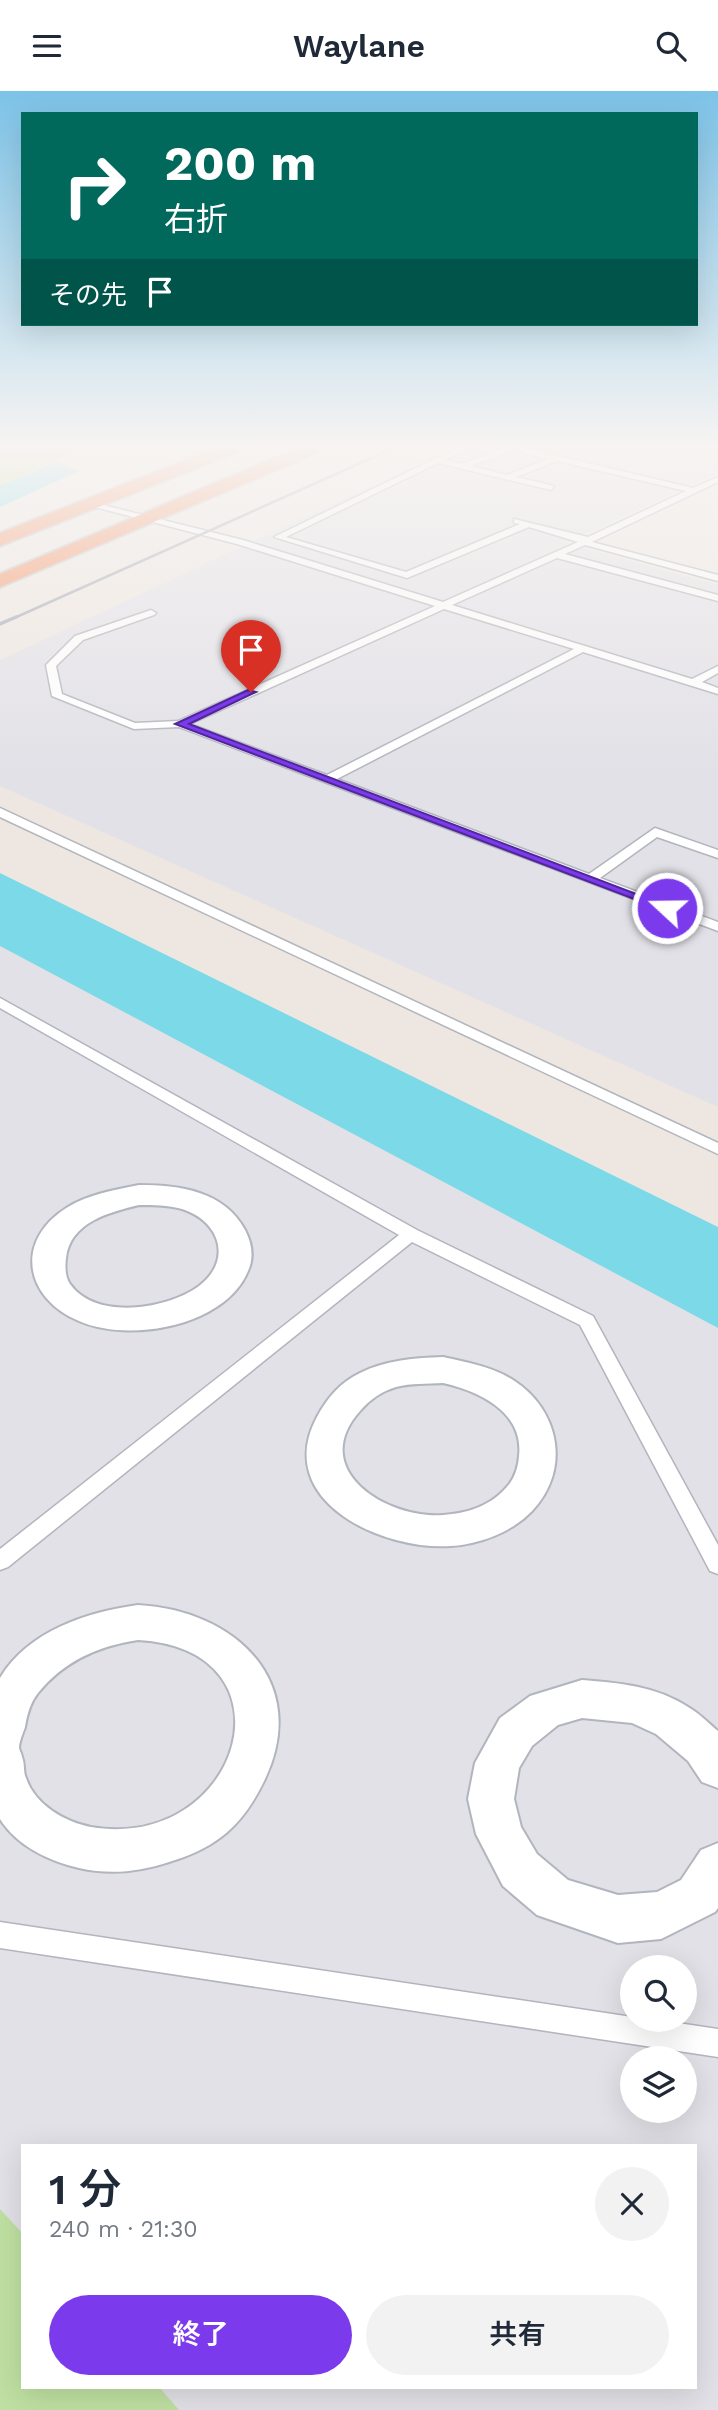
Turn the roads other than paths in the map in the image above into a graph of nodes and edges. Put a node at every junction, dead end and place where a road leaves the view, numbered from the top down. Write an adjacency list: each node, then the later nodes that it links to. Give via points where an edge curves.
1 (59, 556): 9 (highway)
2 (286, 556): 11 (lane)
3 (343, 556): 4 (lane, via 407,575)
4 (452, 556)
5 (553, 556): 11 (lane)
6 (561, 556): 10 (lane)
7 (640, 556): 8 (lane)
8 (718, 578)
9 (0, 581)
10 (718, 598)
11 (443, 605): 13 (lane); 17 (lane)
12 (152, 613): 17 (lane, via 79,638 51,665 57,696 134,726)
13 (582, 649): 15 (lane); 18 (lane)
14 (718, 669): 15 (lane)
15 (693, 683): 16 (lane)
16 (718, 691)
17 (180, 724): 18 (lane)
18 (327, 780): 21 (lane)
19 (0, 812): 24 (lane)
20 (718, 854): 21 (lane, via 655,832)
21 (590, 879): 22 (lane)
22 (718, 927)
23 (0, 1002): 25 (lane)
24 (718, 1149)
25 (411, 1234): 28 (lane); 29 (lane, via 587,1321)
26 (162, 1317): 26 (street, via 128,1320 96,1315 66,1300 51,1281 47,1259 53,1240 70,1221 108,1201 139,1195 169,1195 219,1216 236,1247 232,1269 216,1291 191,1307)
27 (492, 1521): 27 (street, via 456,1531 417,1531 380,1521 351,1502 331,1476 325,1448 328,1430 342,1405 375,1381 408,1371 443,1370 502,1390 525,1411 541,1448 537,1476 519,1502)
28 (0, 1562)
29 (718, 1565)
30 (0, 1740): 31 (street, via 7,1708 22,1681 53,1651 92,1631 125,1623 168,1625 217,1646 250,1686 259,1723 255,1754 236,1792 203,1825 161,1846 113,1853 67,1844 30,1821 6,1788)
31 (0, 1757)
32 (718, 1768): 33 (street, via 704,1747 672,1720 635,1704 582,1699 545,1710 516,1732 498,1763 491,1799 499,1834 520,1870 554,1899 618,1919 661,1915 698,1896)
33 (718, 1866)
34 (0, 1935): 35 (lane)
35 (718, 2043)

